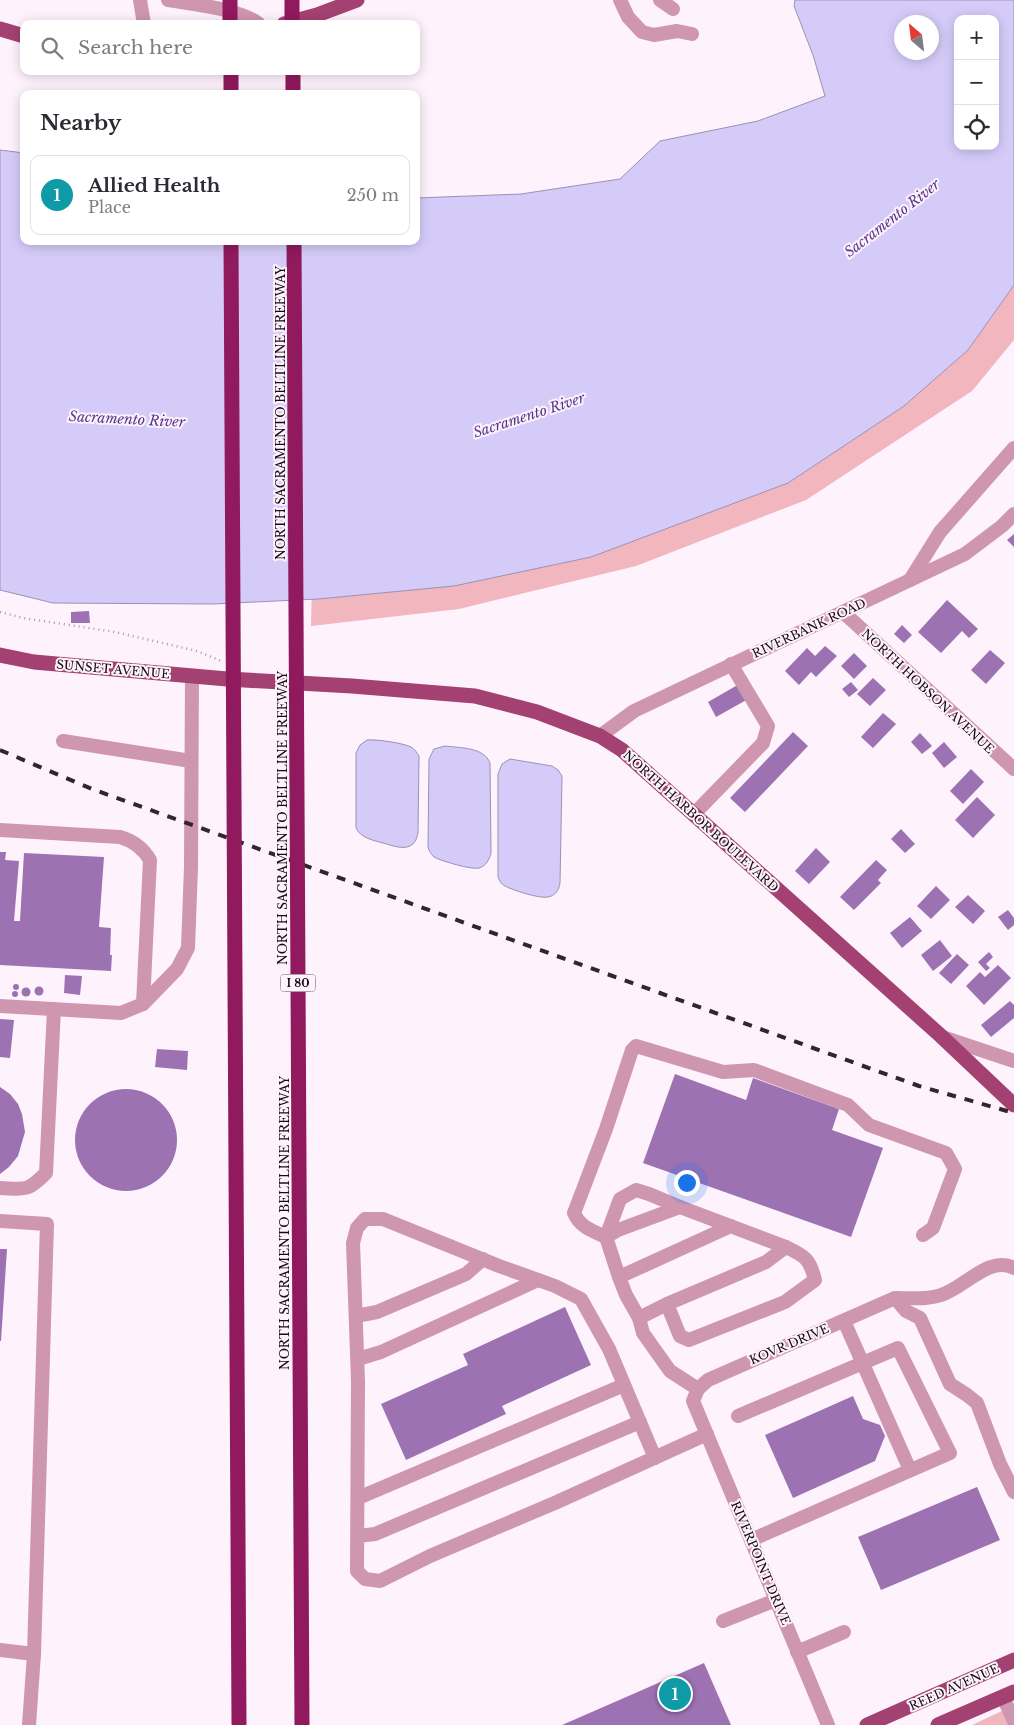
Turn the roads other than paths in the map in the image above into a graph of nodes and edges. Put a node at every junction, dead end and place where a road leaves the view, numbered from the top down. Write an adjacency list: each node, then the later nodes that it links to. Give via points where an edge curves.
1 (140, 0): 9 (street)
2 (168, 0): 11 (street, via 213,7)
3 (230, 0): 10 (highway, bridge)
4 (292, 0): 12 (highway, bridge)
5 (357, 0): 13 (main road)
6 (620, 0): 15 (street, via 628,17 642,32 654,35 677,31)
7 (660, 0): 8 (street)
8 (673, 9)
9 (143, 20)
10 (230, 20)
11 (255, 20)
12 (292, 20)
13 (299, 20)
14 (0, 29): 16 (main road)
15 (692, 34)
16 (20, 35)
17 (231, 75): 19 (highway)
18 (293, 75): 20 (highway)
19 (231, 90)
20 (293, 90)
21 (232, 245): 81 (highway, bridge)
22 (294, 245): 83 (highway, NORTH SACRAMENTO BELTLINE FREEWAY / I 80, bridge)
23 (1014, 448): 25 (street, via 940,532)
24 (1014, 514): 25 (street, RIVERBANK ROAD, via 966,554)
25 (909, 581): 26 (street, RIVERBANK ROAD)
26 (843, 612): 28 (street, RIVERBANK ROAD); 34 (street, NORTH HOBSON AVENUE)
27 (0, 655): 29 (main road, SUNSET AVENUE, via 34,662)
28 (731, 664): 31 (street, RIVERBANK ROAD, via 634,710); 35 (street, via 768,726 767,731 763,743)
29 (192, 676): 30 (main road, SUNSET AVENUE); 33 (street)
30 (227, 679): 31 (main road, NORTH HARBOR BOULEVARD, via 474,696 537,712)
31 (600, 736): 35 (main road, NORTH HARBOR BOULEVARD, via 622,750)
32 (62, 741): 33 (street)
33 (191, 761): 37 (street, via 188,948 177,969)
34 (1014, 769)
35 (694, 814): 40 (main road, NORTH HARBOR BOULEVARD)
36 (0, 830): 37 (street, via 120,837 131,840 145,851 150,860)
37 (143, 1004): 39 (street, via 121,1013)
38 (0, 1006): 39 (street)
39 (54, 1009): 43 (street, via 46,1172 33,1186)
40 (941, 1036): 41 (street); 42 (main road, NORTH HARBOR BOULEVARD)
41 (1014, 1061)
42 (1014, 1104)
43 (0, 1188)
44 (680, 1207): 46 (street); 48 (street); 48 (street, via 636,1190 620,1199)
45 (0, 1221): 77 (street, via 47,1224)
46 (731, 1226): 49 (street); 52 (street)
47 (923, 1235): 48 (street, via 934,1228 955,1169 946,1153 869,1125 848,1105 754,1070 723,1072 636,1046 574,1213 578,1222)
48 (606, 1237): 52 (street)
49 (786, 1247): 55 (street, via 766,1262); 55 (street, via 804,1256 812,1266 815,1280 784,1302 689,1340 680,1336)
50 (483, 1260): 53 (street); 56 (street, via 466,1274 377,1312); 56 (street, via 383,1219 365,1219 357,1228 353,1244)
51 (1014, 1268): 54 (street, via 999,1264 941,1295)
52 (619, 1278): 57 (street)
53 (538, 1280): 59 (street, via 381,1352); 61 (street, via 580,1299 609,1350)
54 (895, 1298): 58 (street, KOVR DRIVE); 68 (street, via 906,1311 920,1318 950,1384 976,1404)
55 (666, 1304): 57 (street)
56 (356, 1316): 59 (street)
57 (639, 1318): 62 (street, via 643,1333 670,1371)
58 (844, 1321): 60 (street); 62 (street, KOVR DRIVE, via 708,1380)
59 (358, 1359): 69 (street)
60 (863, 1362): 63 (street); 67 (street); 67 (street, via 898,1348 950,1453)
61 (624, 1385): 64 (street); 69 (street)
62 (696, 1395): 65 (street, RIVERPOINT DRIVE)
63 (738, 1416)
64 (640, 1422): 66 (street); 70 (street, via 374,1534)
65 (707, 1434): 66 (street); 71 (street, RIVERPOINT DRIVE)
66 (655, 1458): 70 (street, via 380,1581 365,1579 357,1571)
67 (910, 1470): 71 (street)
68 (1014, 1492)
69 (358, 1498): 70 (street)
70 (358, 1536)
71 (751, 1540): 72 (street, RIVERPOINT DRIVE)
72 (776, 1600): 73 (street); 76 (street, RIVERPOINT DRIVE)
73 (723, 1622)
74 (844, 1632): 76 (street)
75 (0, 1650): 77 (street)
76 (797, 1652): 84 (street, RIVERPOINT DRIVE)
77 (34, 1654): 82 (street)
78 (1014, 1660): 85 (main road, REED AVENUE)
79 (1008, 1694): 80 (street); 86 (main road)
80 (1014, 1721)
81 (239, 1724)
82 (29, 1725)
83 (302, 1725)
84 (828, 1725)
85 (867, 1725)
86 (938, 1725)

